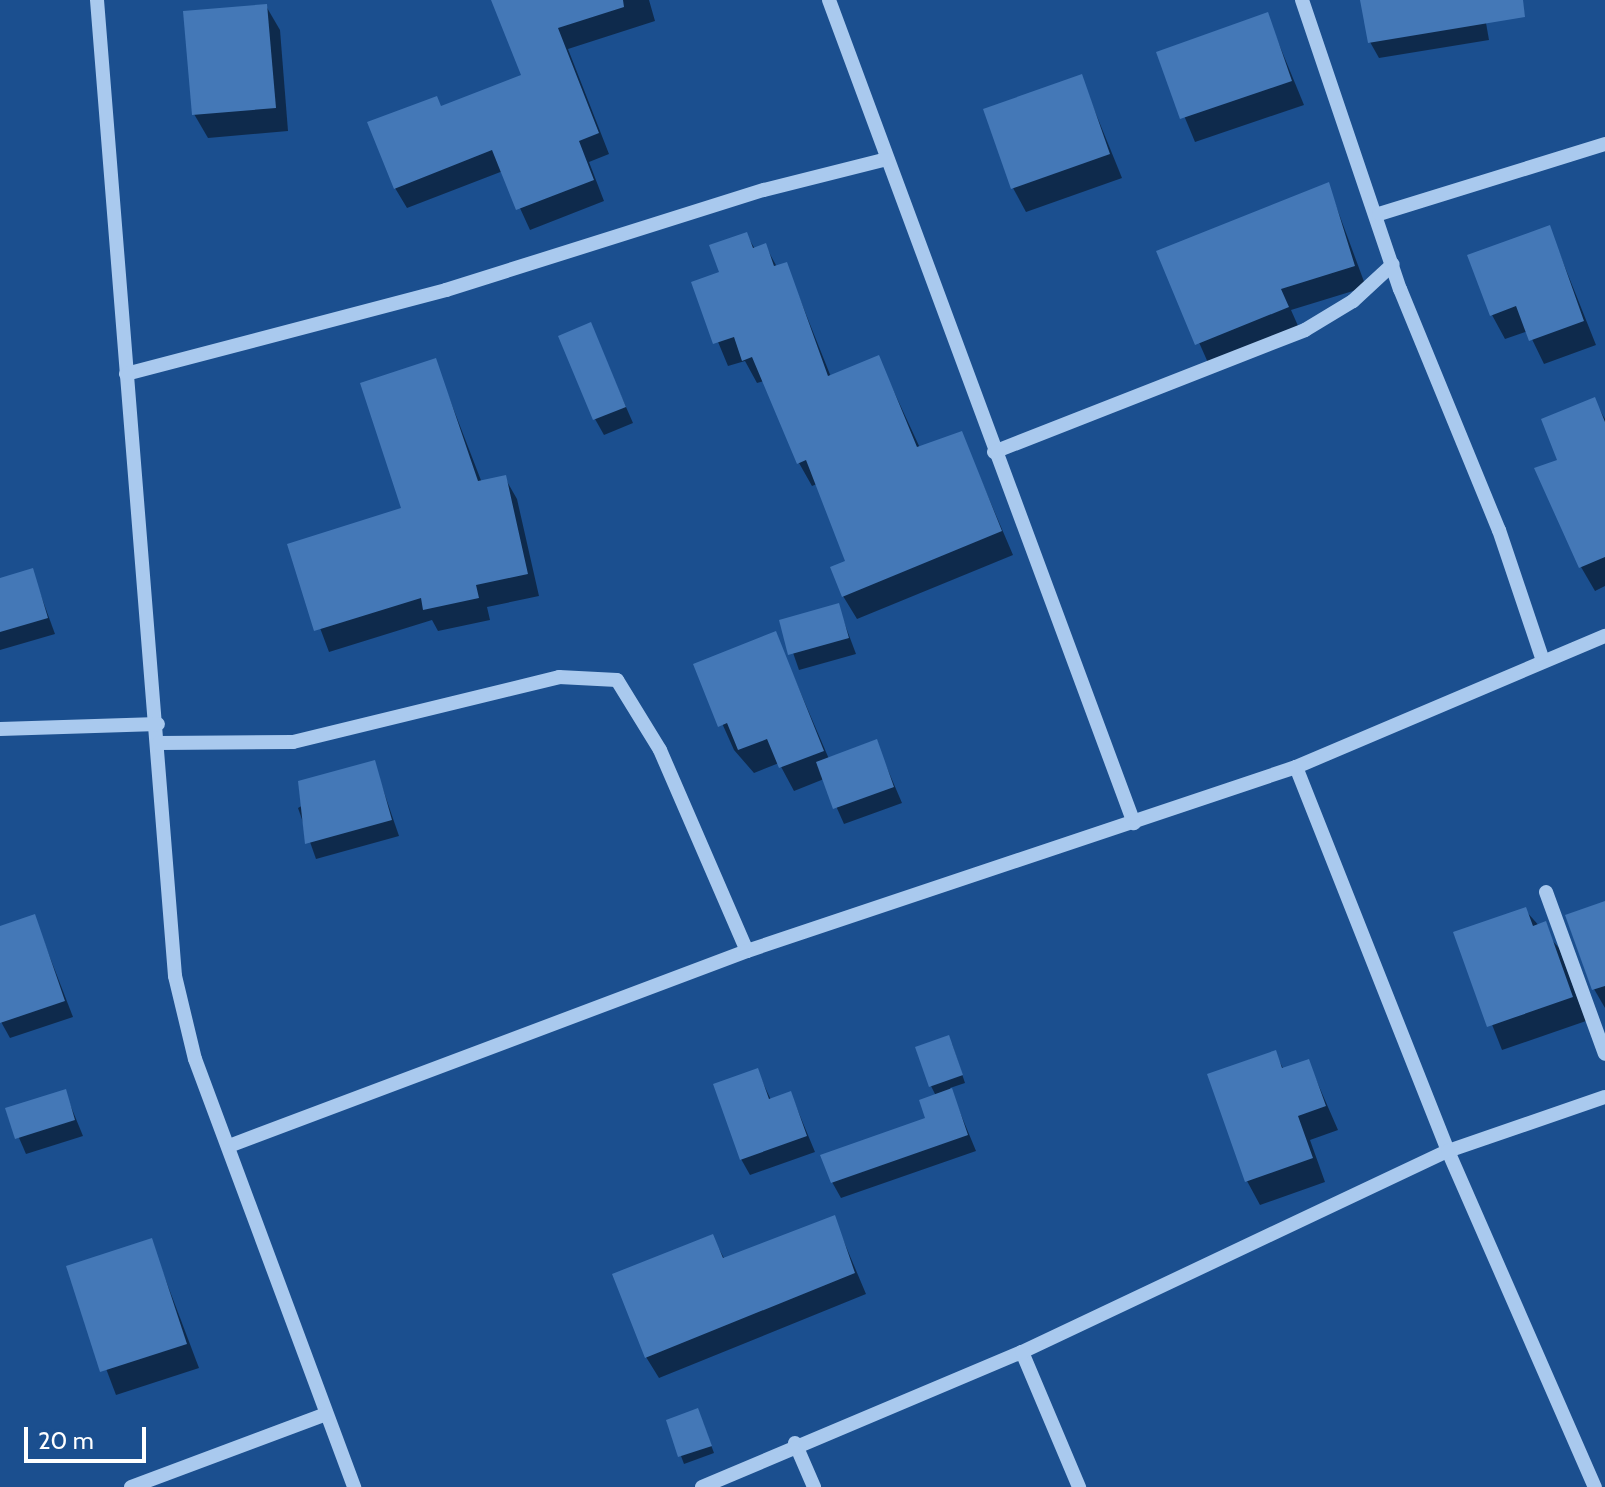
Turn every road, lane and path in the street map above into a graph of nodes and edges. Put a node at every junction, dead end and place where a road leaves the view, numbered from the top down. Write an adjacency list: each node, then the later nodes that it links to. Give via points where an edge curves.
1 (97, 0): 8 (street)
2 (829, 0): 5 (street)
3 (1302, 0): 6 (street)
4 (1605, 144): 6 (street)
5 (887, 159): 8 (street, via 764,190 446,290); 9 (street)
6 (1379, 214): 7 (street)
7 (1393, 264): 9 (street, via 1353,301 1305,330); 11 (street)
8 (126, 374): 12 (street)
9 (994, 452): 16 (street)
10 (1605, 636): 11 (street)
11 (1542, 658): 15 (street)
12 (158, 724): 13 (street); 14 (street)
13 (0, 729)
14 (159, 743): 18 (street, via 293,742 559,677 617,680 660,750); 21 (street, via 175,976 195,1059)
15 (1296, 767): 16 (street); 22 (street)
16 (1134, 823): 18 (street)
17 (1546, 892): 19 (street)
18 (747, 951): 21 (street)
19 (1605, 1054)
20 (1605, 1097): 22 (street)
21 (229, 1146): 24 (street)
22 (1448, 1151): 23 (street); 31 (street)
23 (1022, 1352): 25 (street); 30 (street)
24 (326, 1414): 26 (street); 27 (street)
25 (795, 1443): 28 (street); 29 (street)
26 (131, 1487)
27 (354, 1487)
28 (702, 1487)
29 (814, 1487)
30 (1079, 1487)
31 (1595, 1487)

